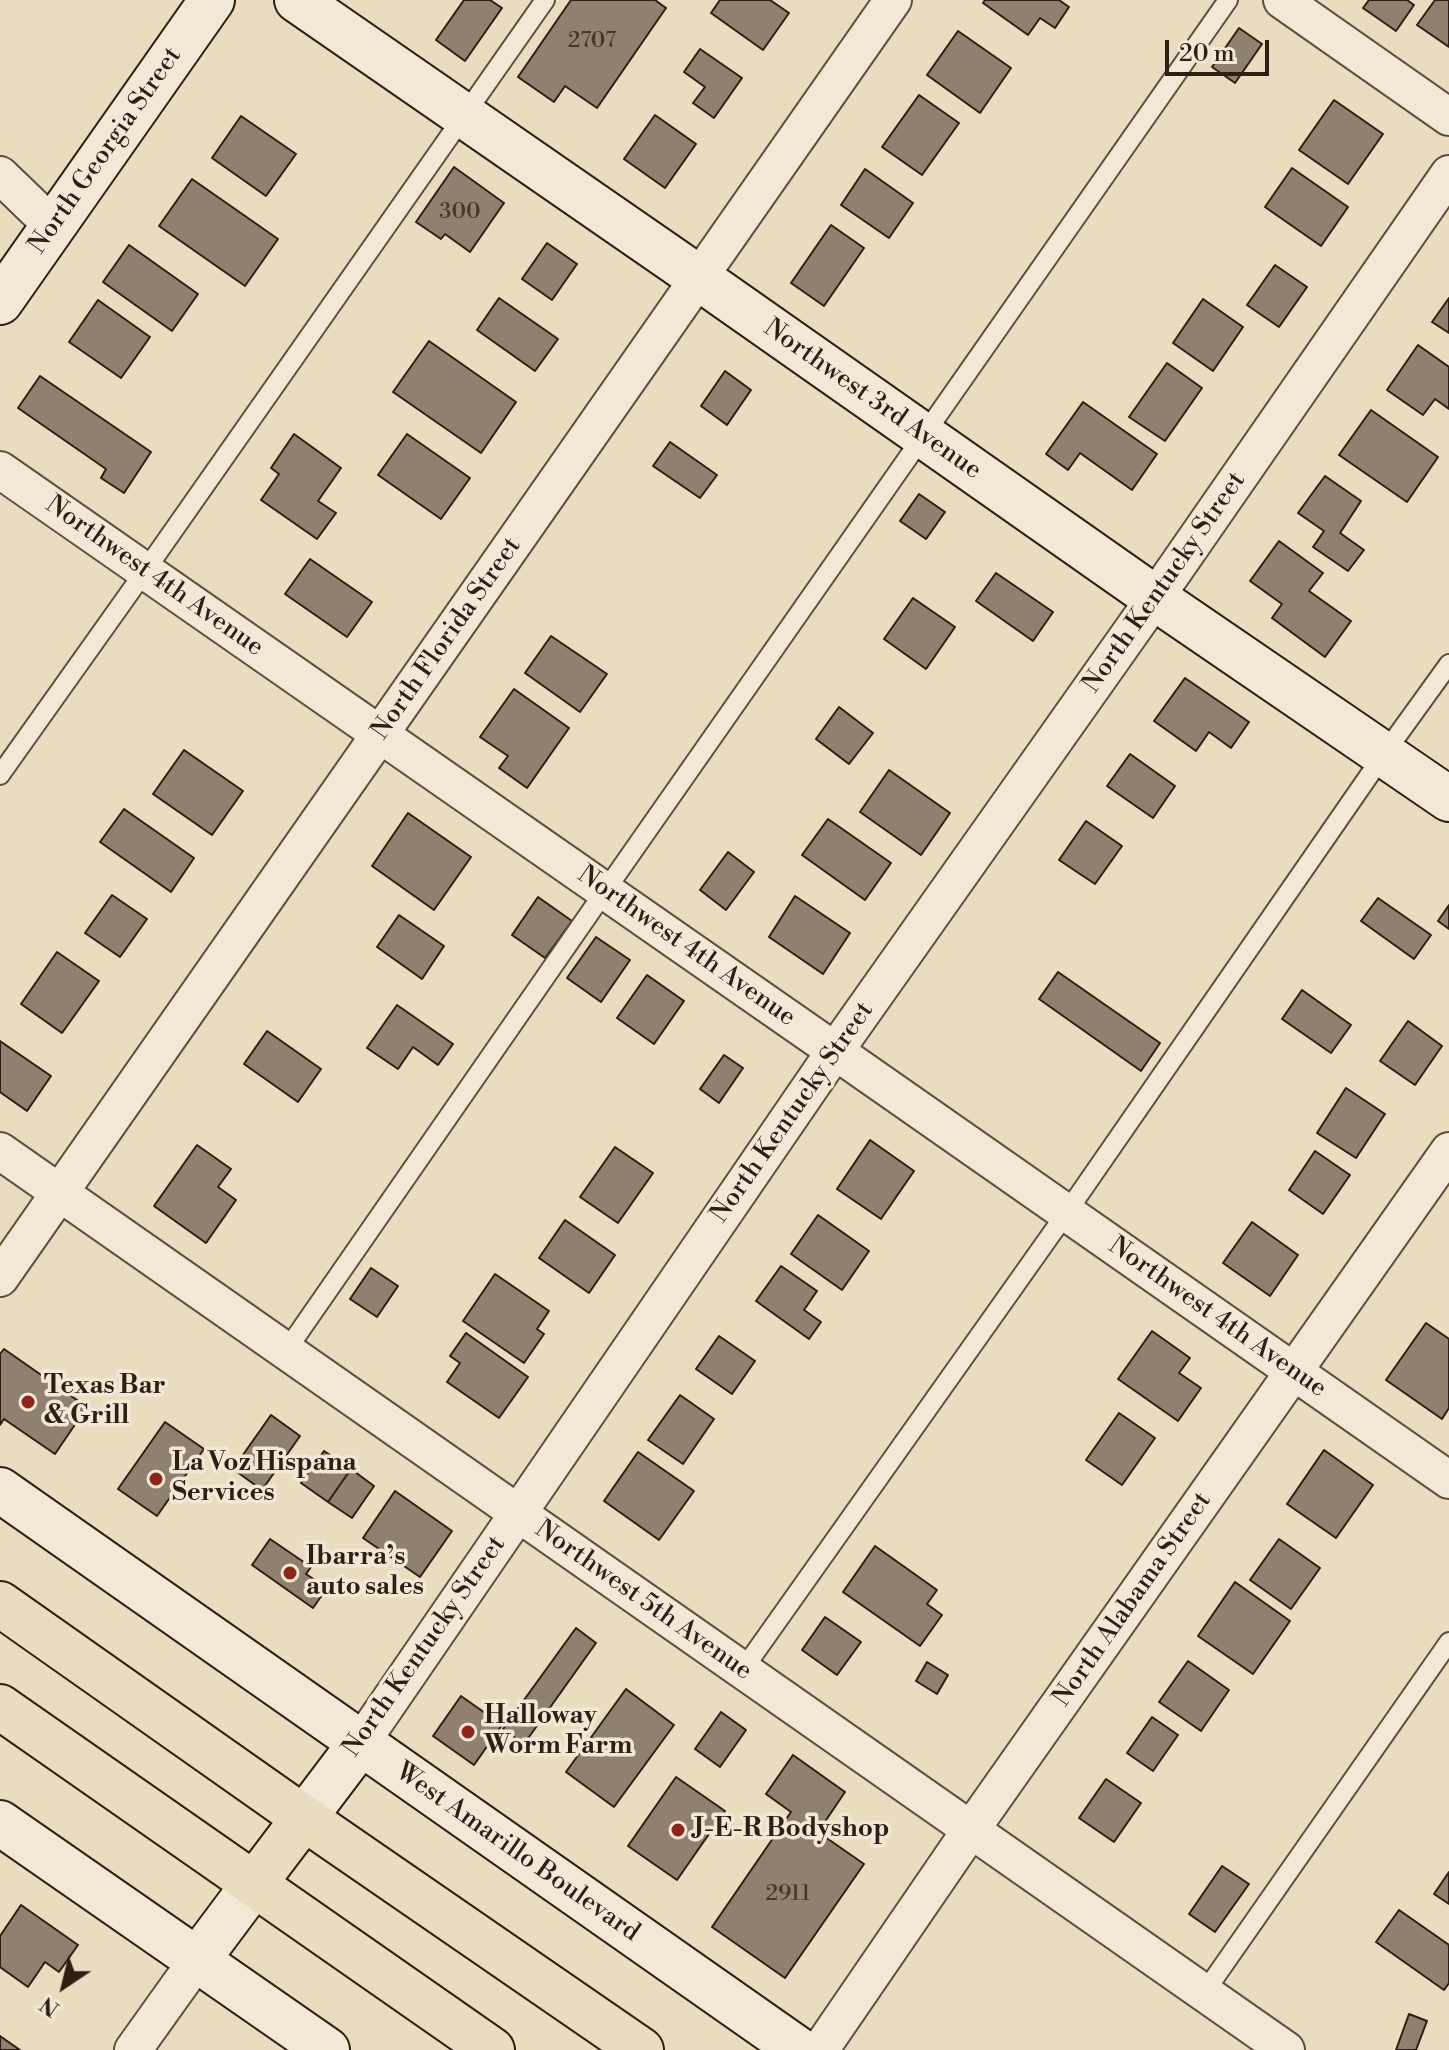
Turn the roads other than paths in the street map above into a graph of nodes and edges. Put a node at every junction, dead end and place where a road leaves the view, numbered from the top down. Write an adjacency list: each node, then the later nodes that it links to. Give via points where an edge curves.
1 (212, 0): 11 (street, North Georgia Street)
2 (297, 0): 7 (street, Northwest 3rd Avenue)
3 (545, 0): 7 (lane)
4 (893, 0): 12 (street, North Florida Street)
5 (1228, 0): 14 (lane)
6 (1282, 0): 8 (street)
7 (464, 116): 12 (street, Northwest 3rd Avenue); 16 (lane)
8 (1449, 117)
9 (1449, 174): 17 (street, North Kentucky Street)
10 (0, 175): 11 (street)
11 (53, 226): 13 (street, North Georgia Street)
12 (699, 278): 14 (street, Northwest 3rd Avenue); 19 (street, North Florida Street)
13 (0, 302)
14 (923, 436): 17 (street, Northwest 3rd Avenue); 23 (lane)
15 (0, 470): 16 (street, Northwest 4th Avenue)
16 (145, 571): 19 (street, Northwest 4th Avenue); 21 (lane)
17 (1155, 598): 20 (street, Northwest 3rd Avenue); 24 (street, North Kentucky Street)
18 (1449, 664): 20 (lane)
19 (380, 735): 23 (street, Northwest 4th Avenue); 27 (street, North Florida Street)
20 (1384, 754): 22 (street, Northwest 3rd Avenue); 28 (lane)
21 (0, 775)
22 (1449, 799)
23 (605, 891): 24 (street, Northwest 4th Avenue); 30 (lane)
24 (835, 1051): 28 (street, Northwest 4th Avenue); 34 (street, North Kentucky Street)
25 (0, 1151): 27 (street, Northwest 5th Avenue)
26 (1449, 1151): 31 (street, North Alabama Street)
27 (59, 1193): 29 (street, North Florida Street); 30 (street, Northwest 5th Avenue)
28 (1067, 1212): 31 (street, Northwest 4th Avenue); 37 (lane)
29 (0, 1278)
30 (286, 1351): 34 (street, Northwest 5th Avenue)
31 (1295, 1372): 32 (street, Northwest 4th Avenue); 42 (street, North Alabama Street)
32 (1449, 1480)
33 (0, 1490): 39 (street, West Amarillo Boulevard)
34 (517, 1513): 37 (street, Northwest 5th Avenue); 39 (street, North Kentucky Street)
35 (0, 1604): 40 (highway)
36 (1449, 1642): 45 (lane)
37 (742, 1671): 42 (street, Northwest 5th Avenue)
38 (0, 1707): 43 (highway)
39 (360, 1744): 40 (street, North Kentucky Street); 50 (street, West Amarillo Boulevard)
40 (304, 1818): 43 (highway, North Kentucky Street); 49 (highway)
41 (0, 1823): 44 (street)
42 (970, 1831): 45 (street, Northwest 5th Avenue); 51 (street, North Alabama Street)
43 (254, 1884): 44 (street, North Kentucky Street); 48 (highway)
44 (198, 1959): 46 (street, North Kentucky Street); 47 (street)
45 (1204, 1993): 52 (street, Northwest 5th Avenue)
46 (133, 2050)
47 (327, 2050)
48 (492, 2050)
49 (641, 2050)
50 (799, 2050)
51 (820, 2050)
52 (1286, 2050)

